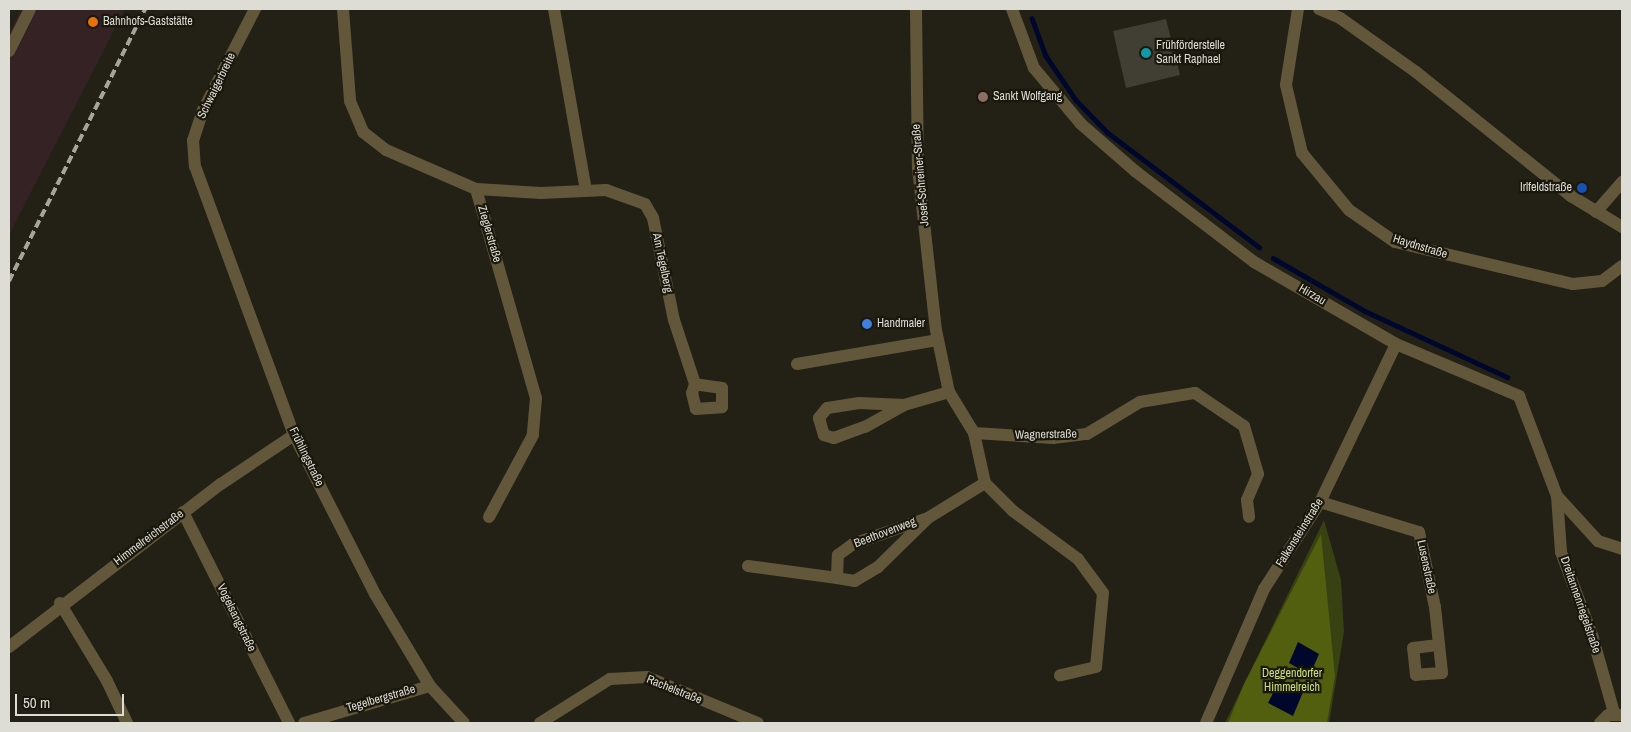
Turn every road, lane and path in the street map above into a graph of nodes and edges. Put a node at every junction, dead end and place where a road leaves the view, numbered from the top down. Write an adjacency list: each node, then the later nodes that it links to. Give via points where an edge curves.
1 (30, 9): 9 (street)
2 (255, 9): 10 (street, Schwaigerbreite, via 203,110 193,140)
3 (344, 9): 12 (street, Zieglerstraße, via 350,101 363,132 386,150)
4 (554, 9): 13 (street)
5 (916, 9): 17 (street, Josef-Schreiner-Straße, via 918,159)
6 (1012, 9): 18 (street, Hirzau, via 1034,68 1081,124 1254,262)
7 (1298, 9): 16 (street, Haydnstraße, via 1286,85 1302,152 1349,210 1395,242 1573,284 1602,280)
8 (1319, 9): 14 (street, via 1340,18 1416,72 1516,155)
9 (9, 51)
10 (195, 166): 24 (street, Frühlingstraße)
11 (1622, 182): 14 (street)
12 (476, 189): 13 (street, Am Tegelberg); 30 (street, Zieglerstraße, via 536,398 533,435)
13 (586, 190): 20 (street, Am Tegelberg, via 618,191 646,204 653,218 674,320)
14 (1596, 212): 15 (street)
15 (1622, 227)
16 (1622, 266)
17 (937, 340): 19 (street); 21 (street, Josef-Schreiner-Straße)
18 (1396, 344): 26 (street, Hirzau, via 1519,396); 27 (street, Falkensteinstraße)
19 (797, 364)
20 (695, 384)
21 (949, 392): 22 (street); 23 (street, Josef-Schreiner-Straße)
22 (904, 405): 22 (street, via 834,438 824,435 820,418 827,408 859,403)
23 (974, 433): 25 (street, Josef-Schreiner-Straße); 29 (street, Wagnerstraße, via 1053,438 1087,434 1140,402 1196,393 1244,426 1258,474 1247,500)
24 (294, 434): 28 (street, Himmelreichstraße); 39 (street, Frühlingstraße, via 375,594)
25 (985, 483): 31 (street, Beethovenweg); 38 (street, via 1013,511 1078,559 1103,593 1096,667)
26 (1557, 496): 32 (street, Hirzau, via 1598,541); 40 (street, Dreitannenriegelstraße, via 1561,552)
27 (1320, 502): 36 (street, Lusenstraße, via 1419,532); 47 (street, Falkensteinstraße, via 1264,589)
28 (184, 512): 35 (street, Himmelreichstraße); 42 (street, Vogelsangstraße)
29 (1249, 516)
30 (489, 517)
31 (928, 518): 34 (street, Beethovenweg, via 878,567 855,582); 34 (street, Beethovenweg, via 853,544 838,555)
32 (1622, 549)
33 (748, 566): 34 (street, Beethovenweg)
34 (838, 578)
35 (60, 604): 37 (street, Himmelreichstraße); 41 (street, via 107,681)
36 (1439, 645)
37 (9, 647)
38 (1060, 674)
39 (430, 686): 43 (street, Tegelbergstraße); 44 (street, Frühlingstraße)
40 (1618, 714): 48 (street, Dreitannenriegelstraße)
41 (127, 723)
42 (289, 723)
43 (304, 723)
44 (464, 723)
45 (540, 723): 46 (street, Rachelstraße, via 610,679 647,677)
46 (758, 723)
47 (1206, 723)
48 (1600, 723)

